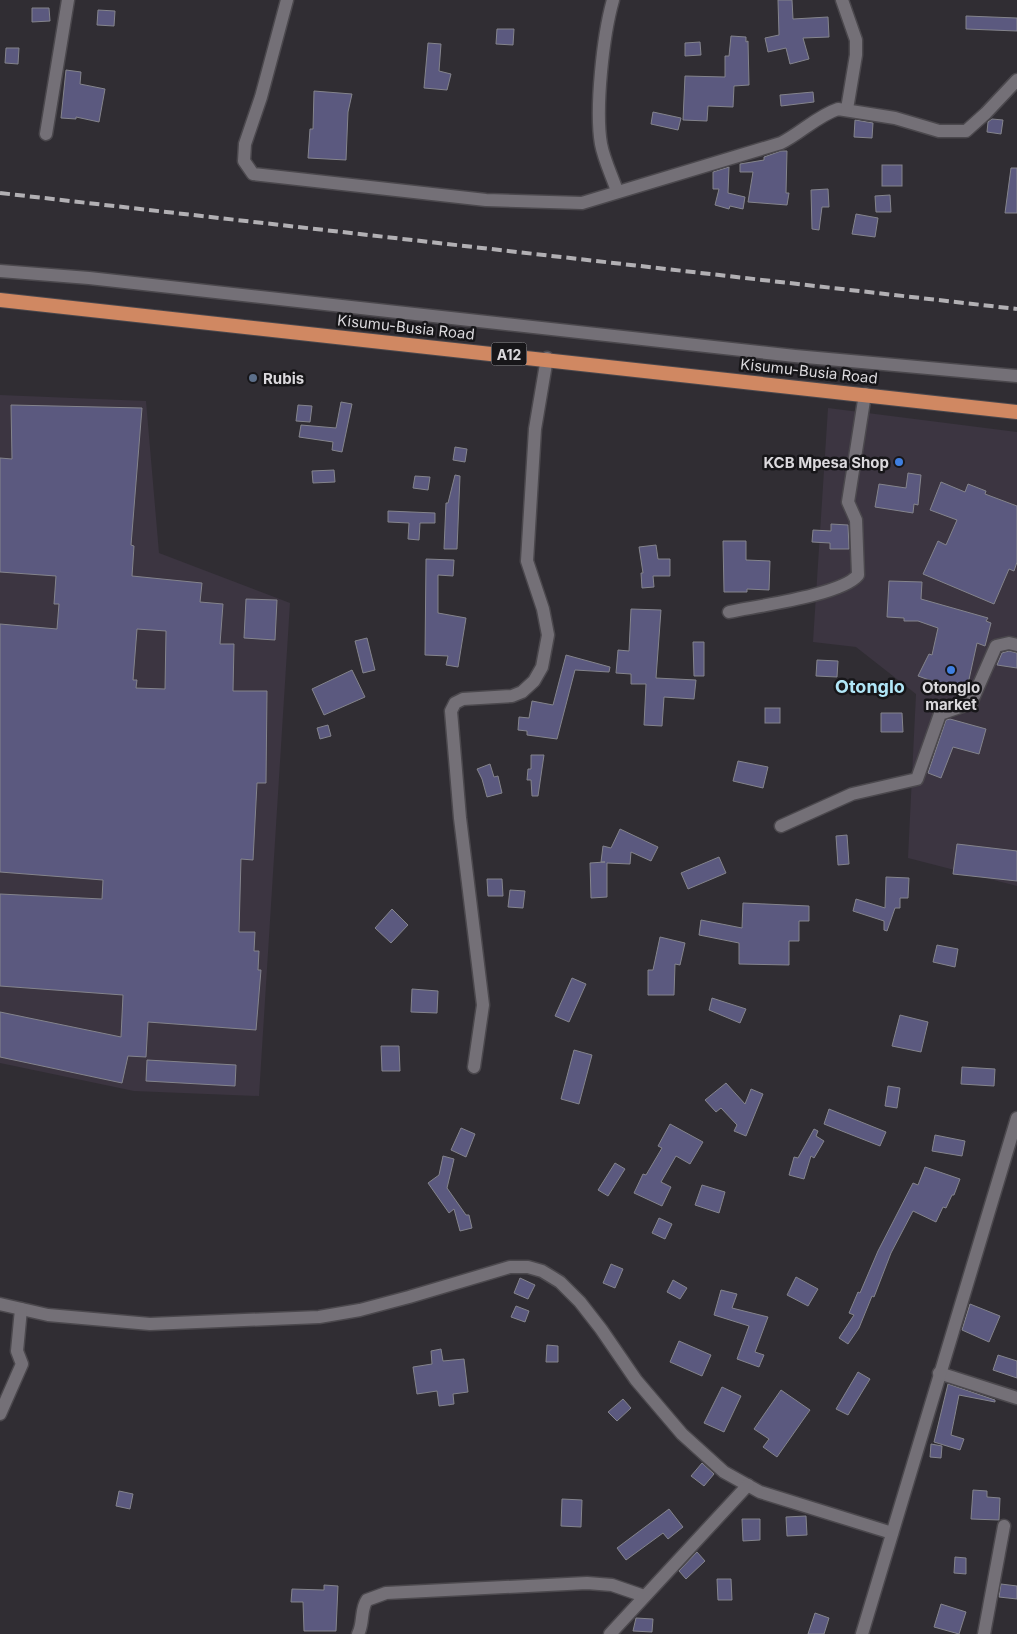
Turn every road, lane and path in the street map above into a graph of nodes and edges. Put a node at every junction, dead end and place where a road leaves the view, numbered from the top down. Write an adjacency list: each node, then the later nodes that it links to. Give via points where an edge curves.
1 (68, 0): 7 (street)
2 (287, 0): 8 (street, via 245,144 244,161 253,174 486,200 582,203)
3 (613, 0): 8 (street, via 608,18 600,100 601,145)
4 (842, 0): 6 (street, via 856,40)
5 (1017, 80): 6 (street, via 966,131 939,131)
6 (847, 109): 8 (street, via 830,111 781,143)
7 (46, 134)
8 (617, 191)
9 (0, 270): 12 (street, via 795,356)
10 (0, 300): 11 (highway, Kisumu-Busia Road / A12)
11 (548, 358): 13 (highway, Kisumu-Busia Road / A12); 18 (street, via 535,429 527,561 548,635 542,667 522,692 512,696 463,699 450,711 483,1005)
12 (1017, 376)
13 (865, 394): 14 (highway, Kisumu-Busia Road / A12); 15 (street, via 848,502 856,520 858,576 832,590)
14 (1017, 412)
15 (729, 612)
16 (1017, 645): 17 (street, via 996,646 971,703 940,714 917,779 852,794)
17 (781, 826)
18 (474, 1067)
19 (1017, 1118): 22 (street)
20 (0, 1304): 21 (street)
21 (21, 1309): 24 (street, via 17,1351 22,1364); 25 (street, via 48,1315 150,1324 319,1317 409,1298 510,1267 528,1267 542,1271 566,1288 682,1434 724,1472)
22 (939, 1373): 23 (street); 27 (street)
23 (1017, 1398)
24 (0, 1414)
25 (748, 1485): 27 (street, via 760,1492); 28 (street)
26 (1004, 1526): 32 (street)
27 (892, 1533): 31 (street)
28 (644, 1596): 29 (street, via 612,1585 587,1583 386,1593 367,1600); 30 (street)
29 (358, 1634)
30 (610, 1634)
31 (862, 1634)
32 (984, 1634)

